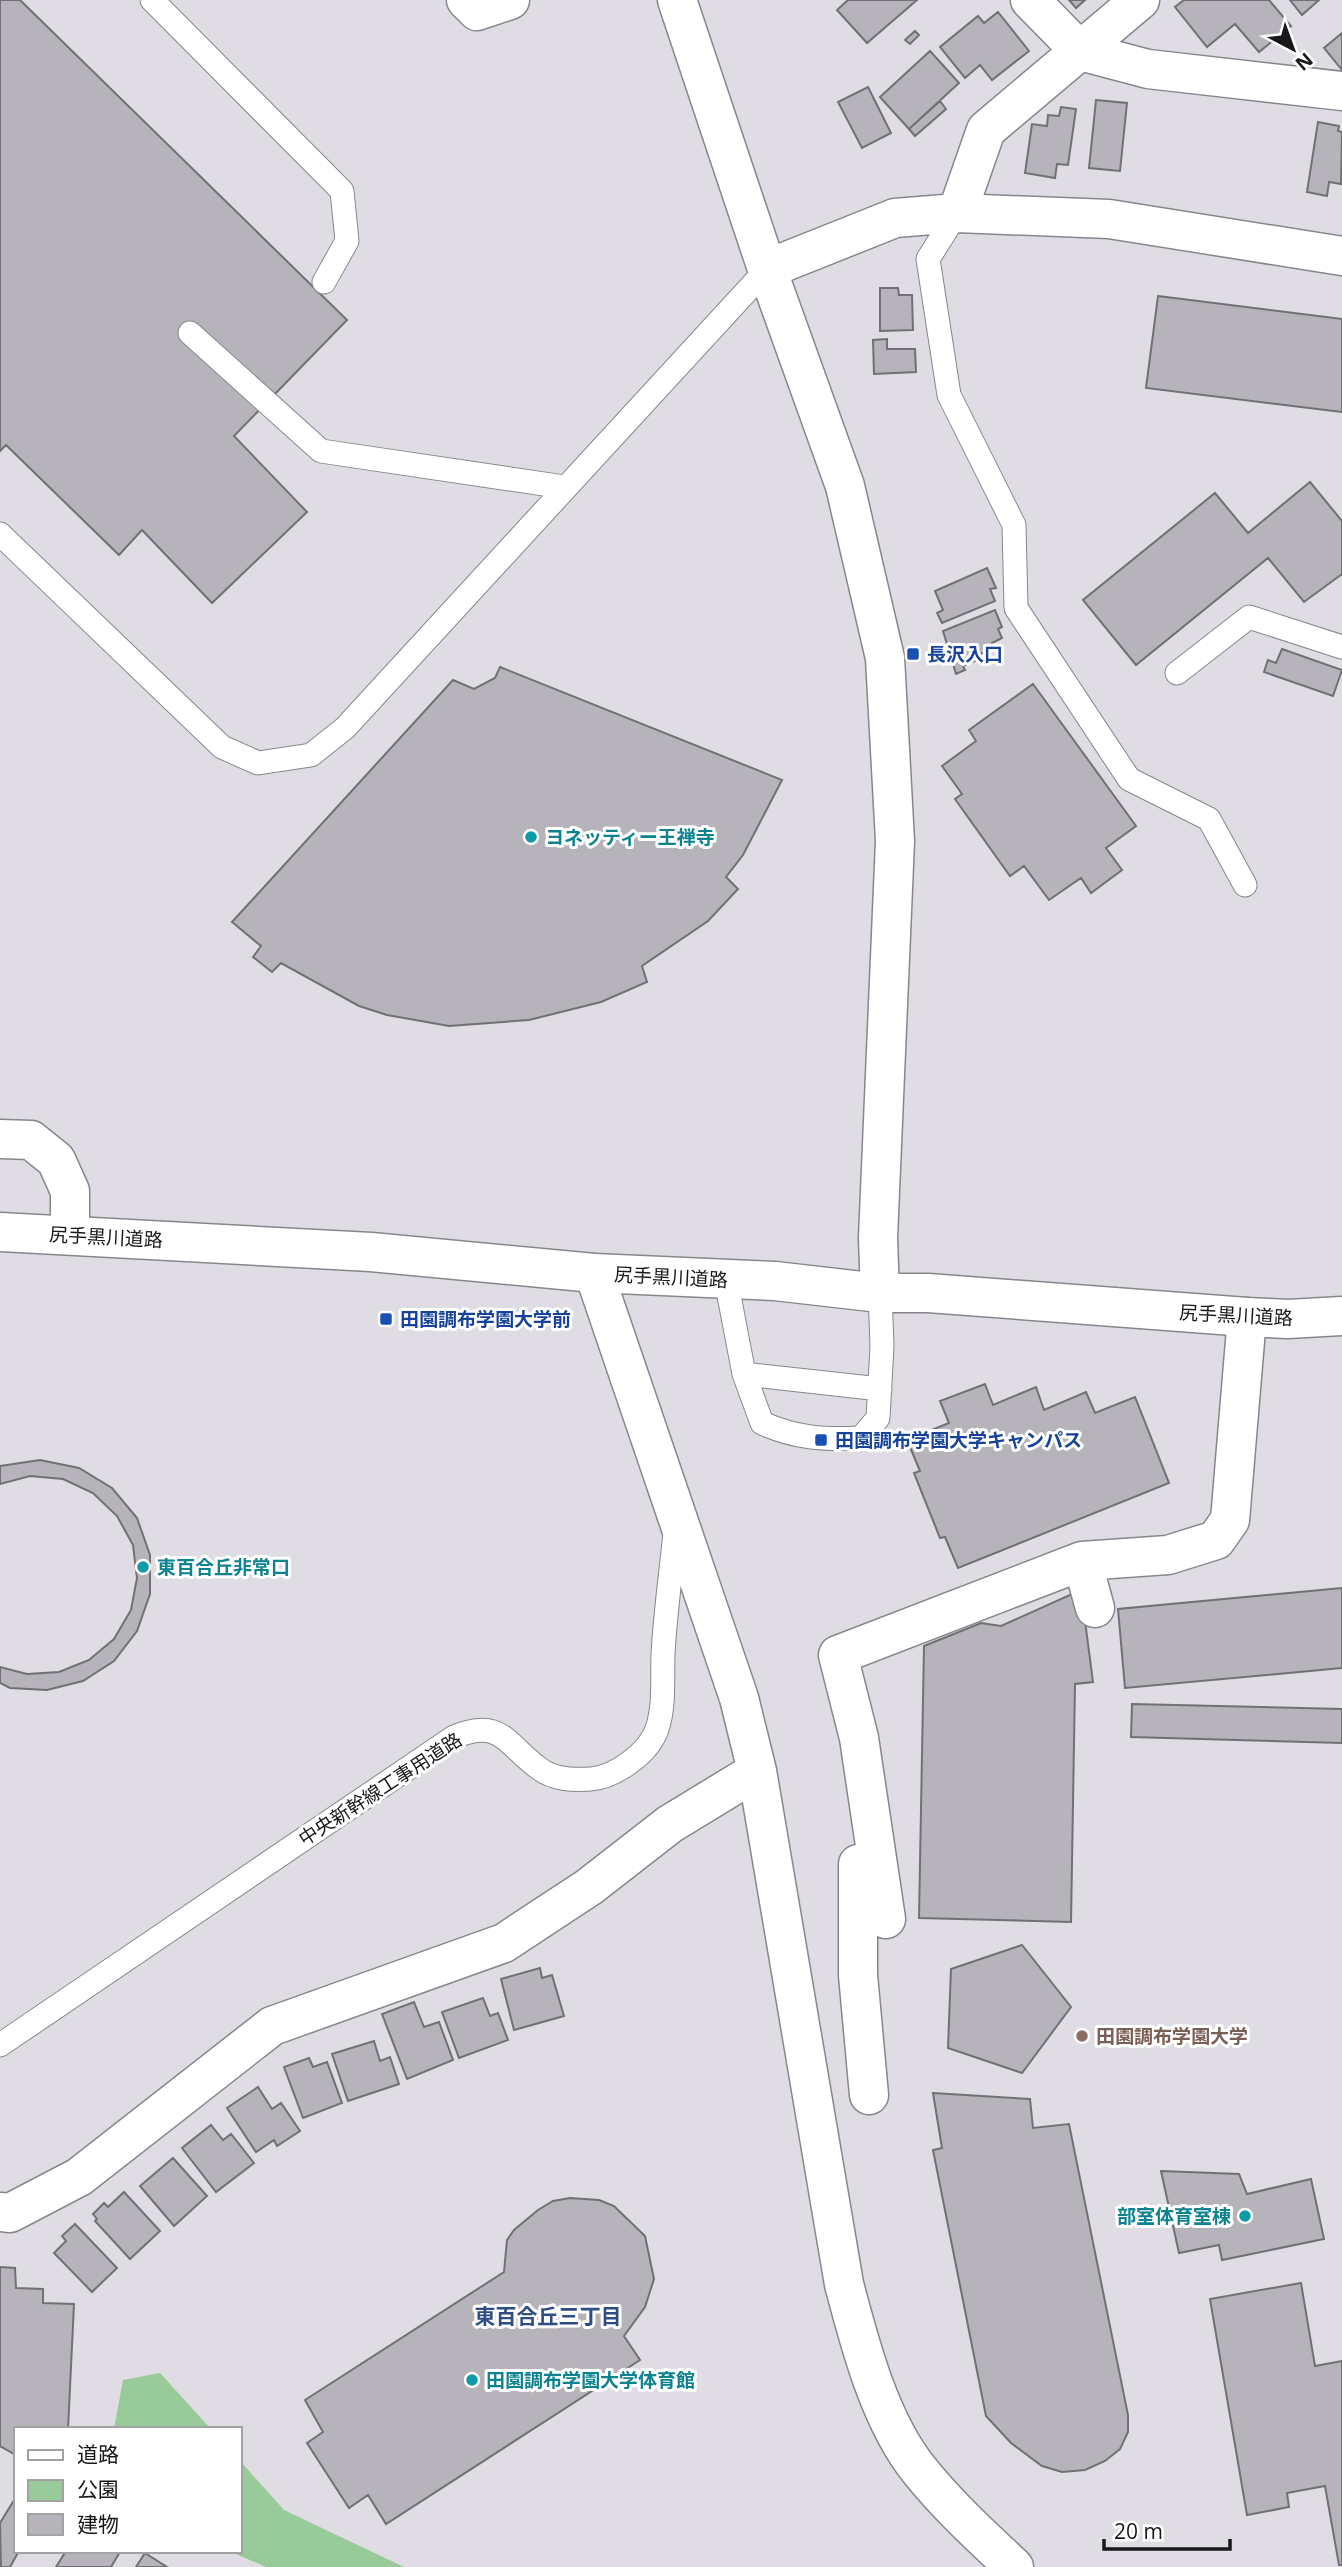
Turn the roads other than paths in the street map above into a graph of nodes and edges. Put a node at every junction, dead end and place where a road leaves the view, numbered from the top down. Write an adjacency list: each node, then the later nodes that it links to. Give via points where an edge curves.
1 (152, 0): 12 (lane, via 342,191 347,241)
2 (466, 0): 3 (street, via 477,11)
3 (510, 0)
4 (677, 0): 11 (street)
5 (1030, 0): 7 (street)
6 (1140, 0): 7 (street)
7 (1080, 51): 8 (street, via 1148,69); 9 (street, via 986,130)
8 (1342, 91)
9 (957, 213): 10 (street, via 1109,219); 11 (street, via 895,218); 18 (lane, via 928,260 948,395 1014,526 1016,608 1129,779 1209,819)
10 (1342, 256)
11 (767, 270): 14 (lane); 24 (street, via 845,486 885,658 895,841 878,1238)
12 (324, 282)
13 (190, 333): 14 (lane, via 321,452)
14 (564, 487): 15 (lane, via 345,728 311,755 258,763 222,747)
15 (0, 534)
16 (1342, 647): 17 (lane, via 1249,617)
17 (1177, 673)
18 (1245, 885)
19 (0, 1139): 21 (street, via 31,1140 57,1160 70,1191)
20 (0, 1233): 21 (street, 尻手黒川道路)
21 (70, 1234): 22 (street, 尻手黒川道路, via 371,1252)
22 (594, 1273): 23 (street, 尻手黒川道路); 29 (street)
23 (726, 1280): 24 (street, 尻手黒川道路); 27 (lane)
24 (880, 1293): 26 (street, 尻手黒川道路); 28 (lane)
25 (1342, 1316): 26 (street, 尻手黒川道路)
26 (1247, 1317): 30 (street, via 1230,1520 1216,1540 1168,1555)
27 (744, 1374): 28 (lane); 28 (lane, via 762,1423 786,1434 821,1440 860,1438 878,1418)
28 (880, 1388)
29 (677, 1519): 32 (street, via 739,1698); 35 (lane, 中央新幹線工事用道路, via 663,1696 656,1732 633,1761 600,1778 571,1780 542,1771 497,1732 474,1728 454,1737)
30 (1082, 1561): 31 (street); 33 (street, via 838,1655 859,1738)
31 (1095, 1608)
32 (757, 1771): 37 (street, via 670,1824 589,1887 504,1943 272,2026 79,2177 10,2213); 38 (street, via 844,2284 862,2351 883,2408 919,2470)
33 (870, 1816): 34 (street); 36 (street, via 859,1836 858,1975)
34 (886, 1919)
35 (0, 2045)
36 (869, 2095)
37 (0, 2212)
38 (1014, 2567)

